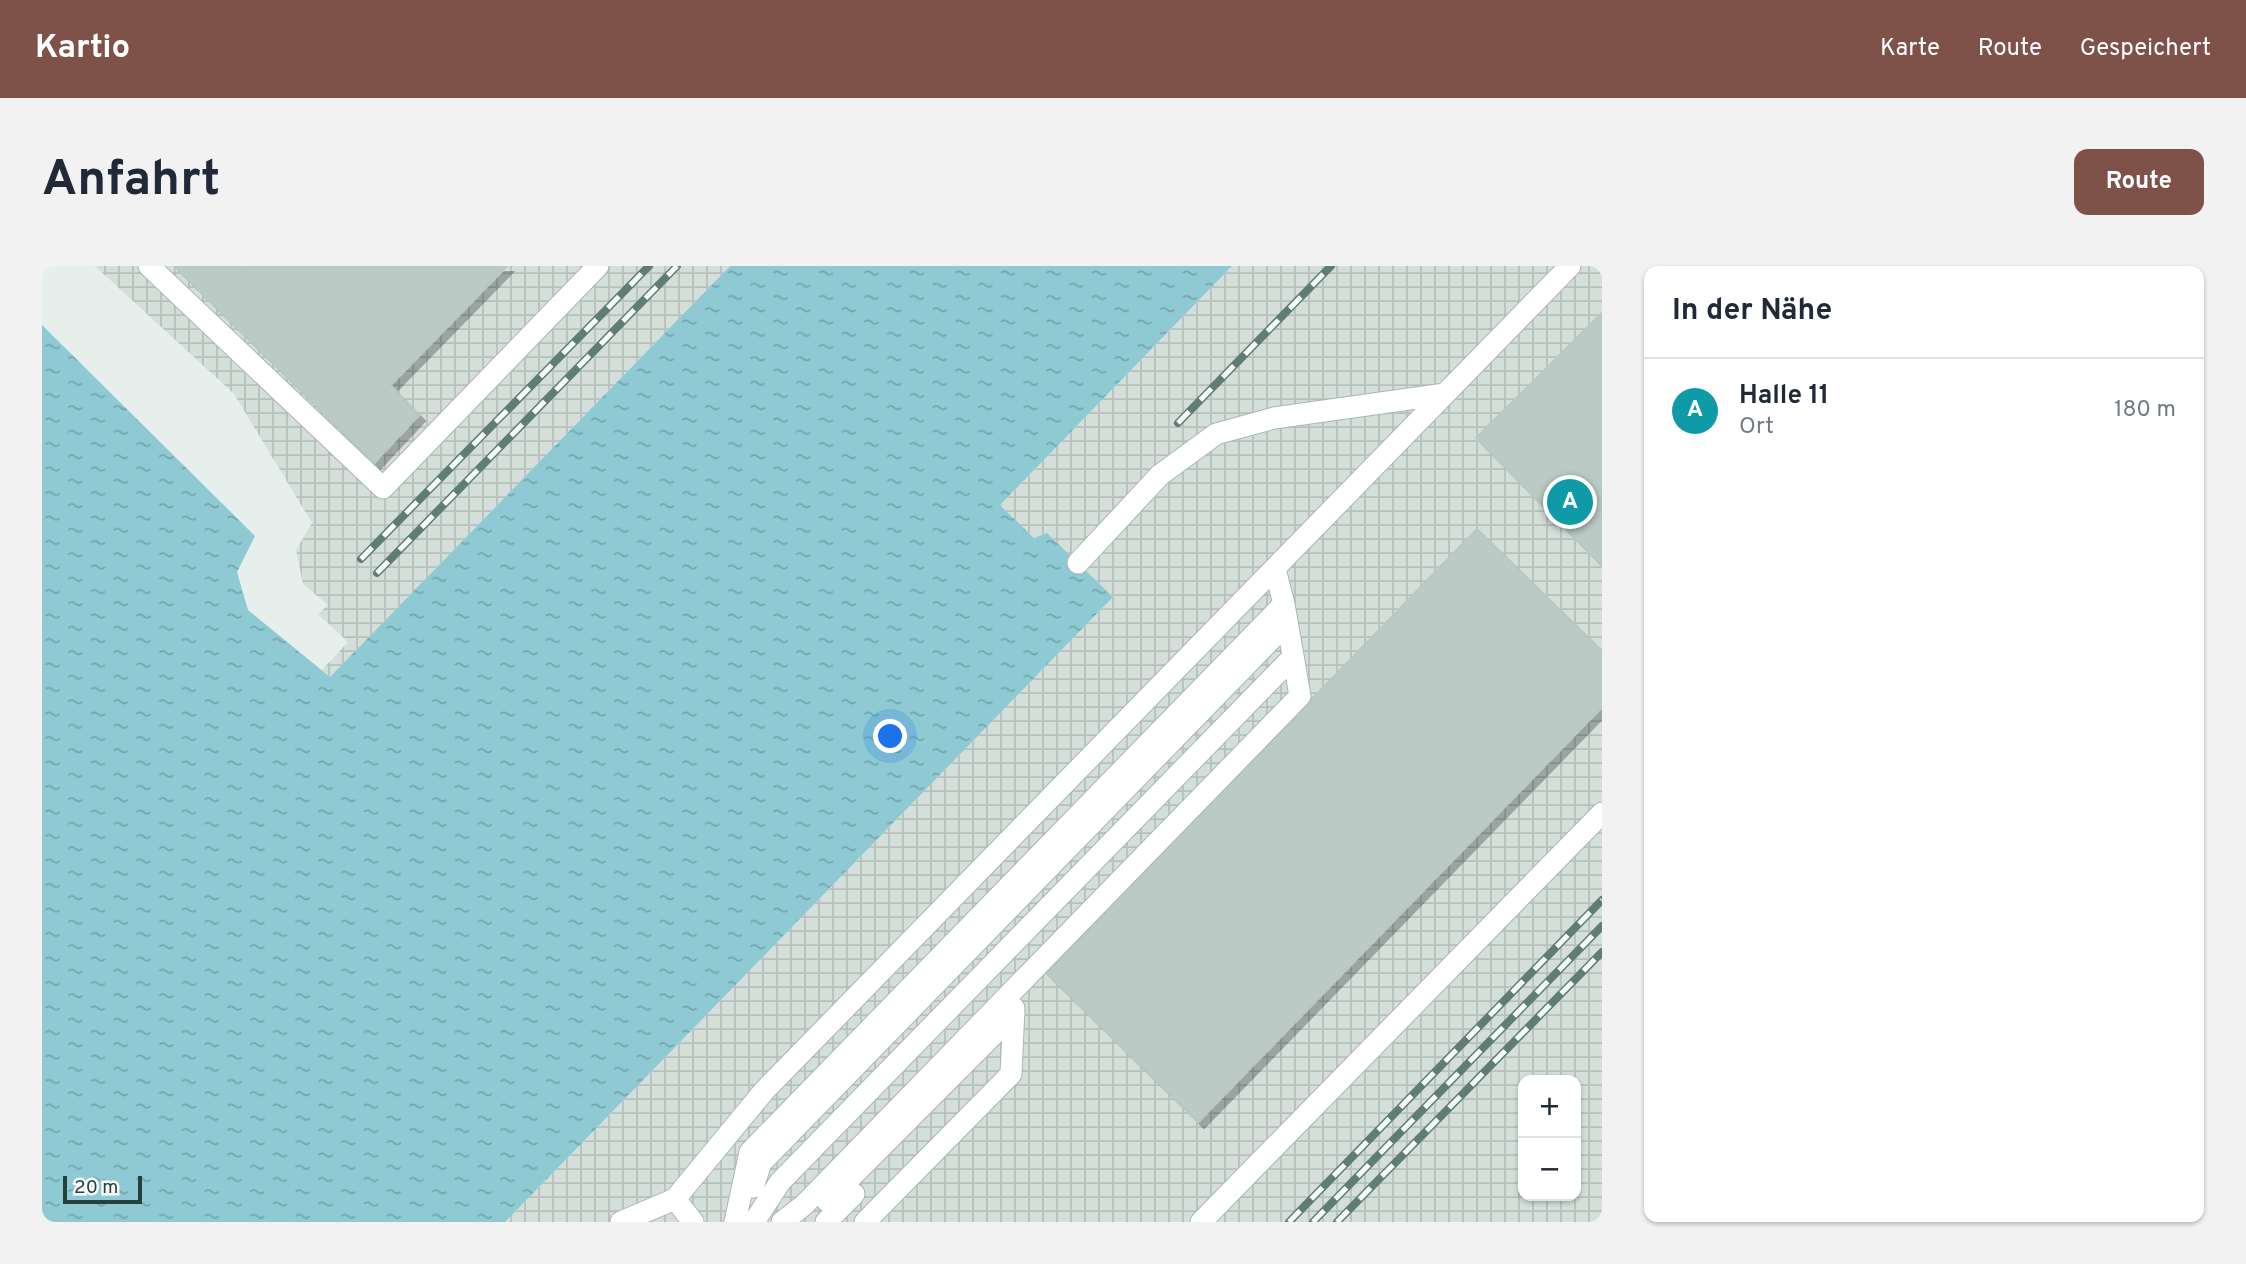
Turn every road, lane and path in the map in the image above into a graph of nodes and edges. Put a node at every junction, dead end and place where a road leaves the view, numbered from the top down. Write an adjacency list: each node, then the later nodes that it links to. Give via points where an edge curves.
1 (149, 266): 2 (lane, via 383,488)
2 (598, 266)
3 (1570, 266): 4 (lane)
4 (1445, 394): 5 (lane, via 1274,418 1216,434 1160,475); 6 (lane)
5 (1079, 563)
6 (1275, 569): 7 (lane); 13 (lane, via 764,1091)
7 (1290, 640): 8 (lane); 8 (lane); 8 (lane); 8 (lane, via 1300,696)
8 (1252, 690): 10 (lane); 12 (lane); 12 (lane)
9 (1602, 813): 24 (lane)
10 (1015, 988): 11 (lane); 12 (lane)
11 (1013, 1034): 12 (lane); 22 (lane); 23 (lane, via 1011,1074)
12 (788, 1192): 16 (lane); 17 (lane); 18 (lane); 19 (lane); 20 (lane); 21 (lane)
13 (675, 1199): 14 (lane); 15 (lane)
14 (621, 1222)
15 (693, 1222)
16 (735, 1222)
17 (741, 1222)
18 (747, 1222)
19 (754, 1222)
20 (763, 1222)
21 (782, 1222)
22 (845, 1222)
23 (865, 1222)
24 (1201, 1222)

